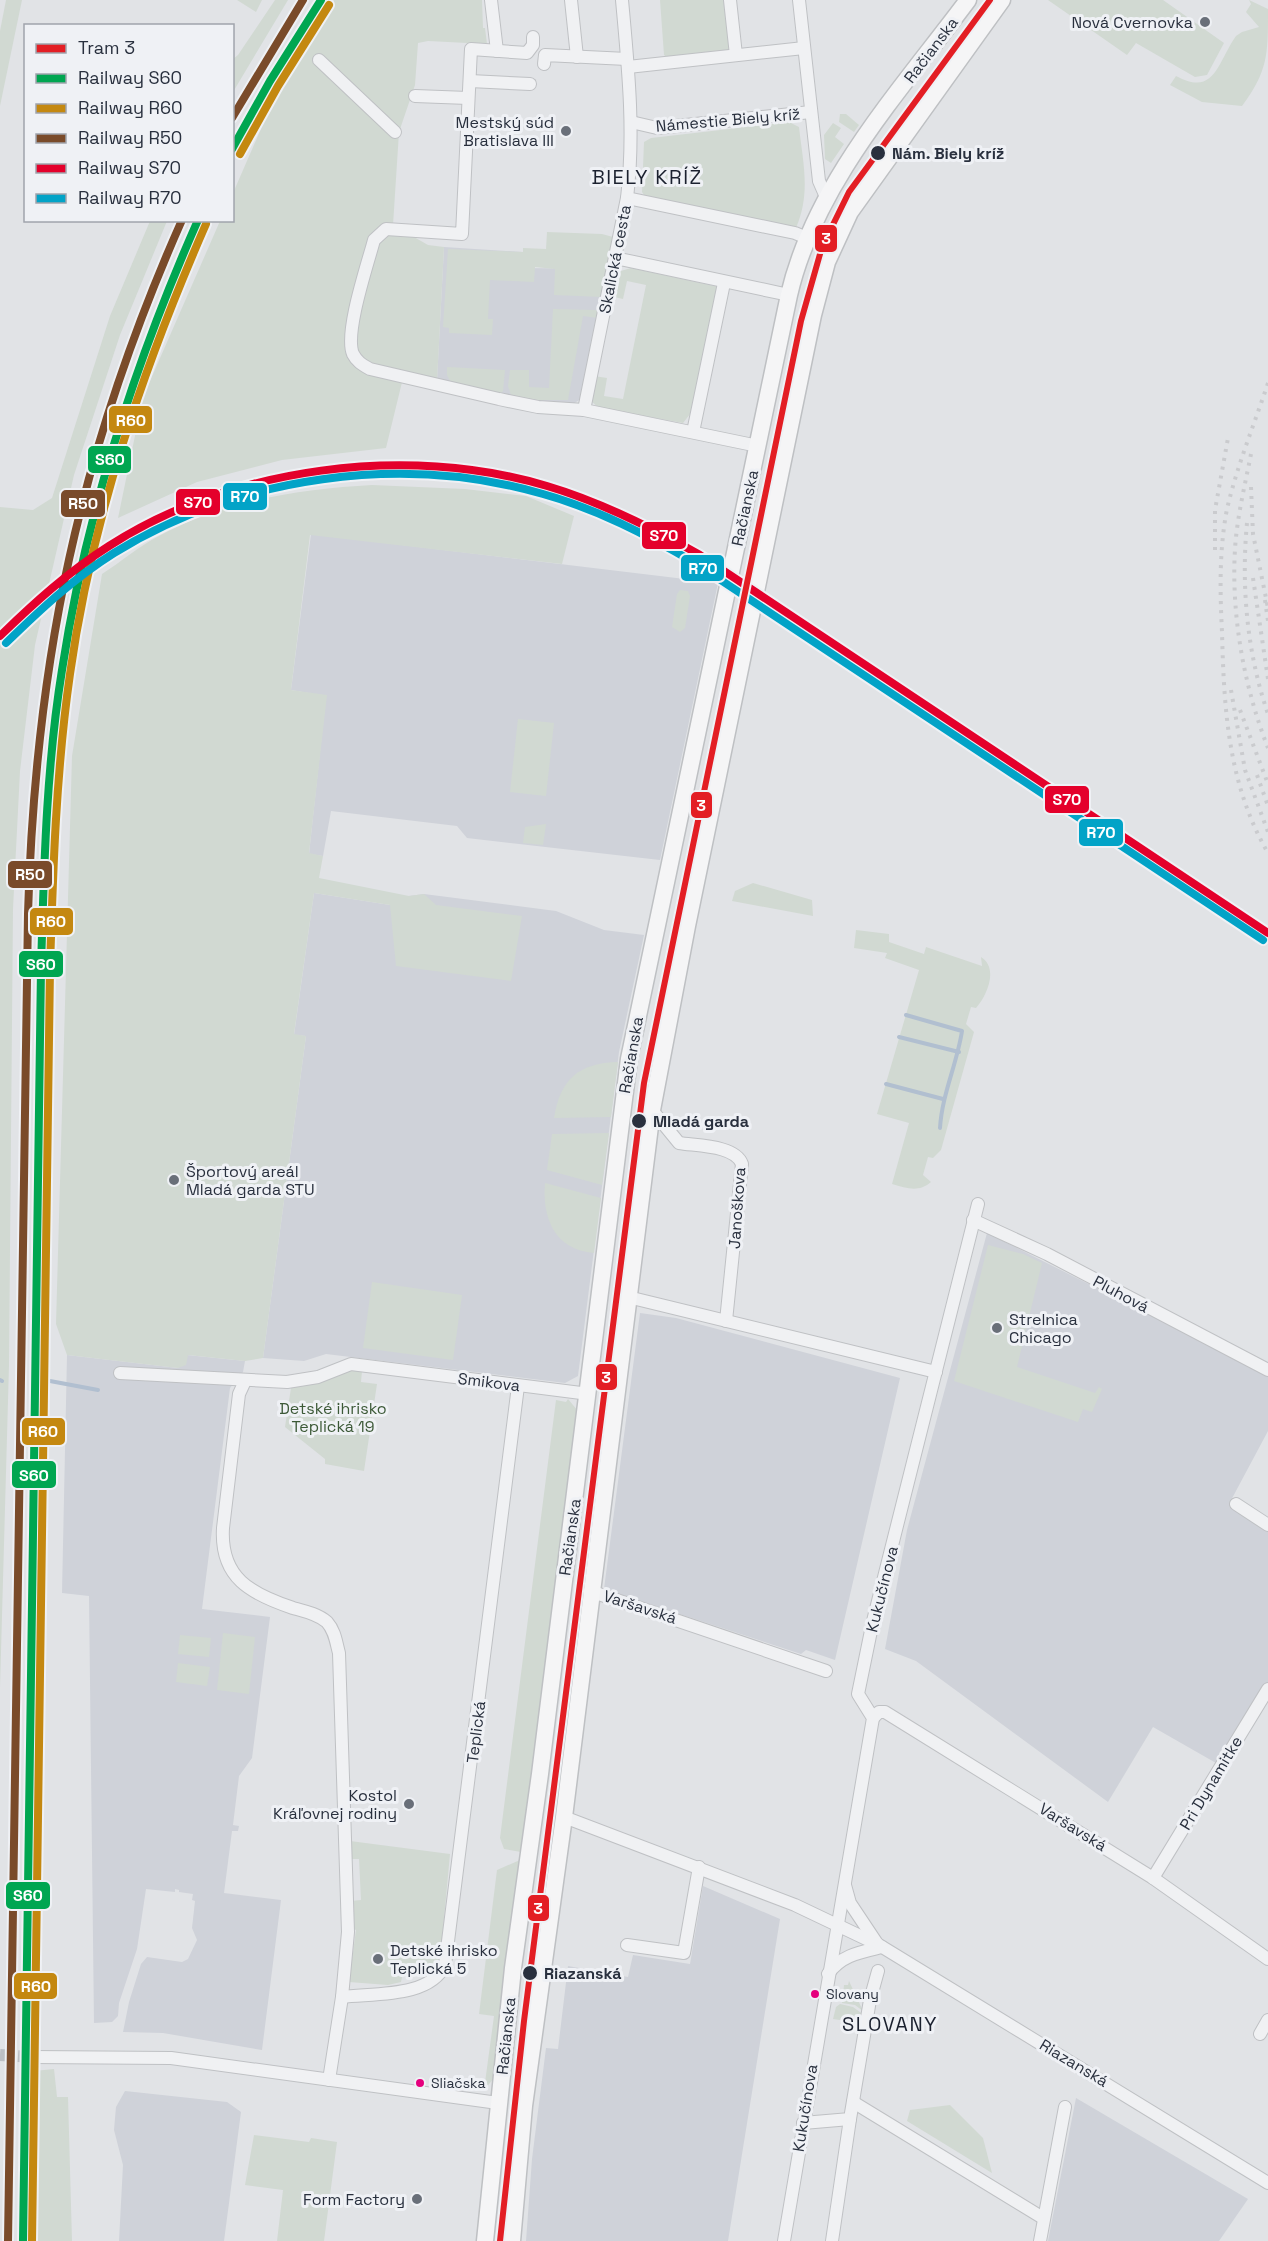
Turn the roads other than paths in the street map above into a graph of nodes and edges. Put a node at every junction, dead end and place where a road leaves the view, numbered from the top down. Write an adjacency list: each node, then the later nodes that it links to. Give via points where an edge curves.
1 (491, 0): 10 (street)
2 (572, 0): 12 (street)
3 (622, 0): 14 (street, Skalická cesta)
4 (730, 0): 11 (street)
5 (799, 0): 9 (street)
6 (968, 0): 23 (main road, Račianska, via 850,158)
7 (1002, 0): 32 (main road, Račianska, via 862,193 838,234 824,273 684,936)
8 (532, 37): 10 (street, via 527,53)
9 (804, 48): 11 (street); 20 (street)
10 (497, 51): 16 (street, via 471,49)
11 (736, 55): 14 (street)
12 (577, 57): 14 (street); 15 (street, via 545,55)
13 (319, 60): 22 (street)
14 (627, 63): 21 (street, Skalická cesta)
15 (544, 64)
16 (470, 81): 17 (street); 19 (street)
17 (530, 84)
18 (415, 96): 19 (street)
19 (468, 98): 29 (street, via 462,234 386,229 374,240 351,337 353,354 359,363 387,374 499,399)
20 (811, 112): 21 (street, Námestie Biely kríž, via 657,128); 23 (street, Námestie Biely kríž, via 819,181)
21 (631, 122): 24 (street, Skalická cesta)
22 (395, 132)
23 (826, 197): 25 (main road, Račianska)
24 (627, 198): 25 (street); 26 (street, Skalická cesta)
25 (807, 238): 28 (main road, Račianska)
26 (615, 258): 27 (street); 29 (street, Skalická cesta)
27 (724, 283): 28 (street); 30 (street)
28 (789, 295): 31 (main road, Račianska)
29 (584, 410): 30 (street)
30 (693, 432): 31 (street)
31 (758, 446): 42 (main road, Račianska, via 629,1059)
32 (652, 1110): 35 (main road, Račianska); 36 (street, Janoškova, via 679,1143 723,1150 735,1154 742,1164)
33 (978, 1204): 34 (street, Kukučínova)
34 (974, 1220): 37 (street, Pluhová); 39 (street, Kukučínova)
35 (628, 1297): 36 (street); 45 (main road, Račianska)
36 (726, 1321): 39 (street)
37 (1268, 1370)
38 (120, 1372): 40 (street, Smikova)
39 (936, 1372): 48 (street, Kukučínova, via 858,1694)
40 (245, 1381): 41 (street, Smikova, via 287,1382 318,1377 351,1364); 59 (street, via 239,1394 224,1551 241,1583 260,1597 326,1621 339,1653 348,1930)
41 (518, 1386): 42 (street, Smikova); 59 (street, Teplická, via 446,1965 430,1983 417,1988)
42 (589, 1394): 65 (main road, Račianska)
43 (1236, 1504): 44 (street)
44 (1268, 1525)
45 (590, 1591): 46 (street, Varšavská); 49 (main road, Račianska)
46 (826, 1671)
47 (1268, 1689): 52 (street, Pri Dynamitke)
48 (873, 1718): 51 (street, Kukučínova); 52 (street, Varšavská, via 885,1712)
49 (564, 1817): 50 (street, Riazanská); 72 (main road, Račianska, via 524,2106)
50 (699, 1867): 53 (street, Riazanská); 54 (street, via 684,1953)
51 (844, 1878): 53 (street, Kukučínova); 55 (street, Riazanská, via 850,1903)
52 (1153, 1878): 56 (street, Varšavská)
53 (836, 1925): 55 (street, Riazanská); 58 (street, Kukučínova)
54 (627, 1945)
55 (880, 1946): 58 (street, via 845,1957); 69 (street, Riazanská)
56 (1268, 1959)
57 (878, 1971): 64 (street)
58 (827, 1975): 68 (street, Kukučínova)
59 (342, 1997): 63 (street)
60 (1268, 2020): 61 (street)
61 (1260, 2034)
62 (32, 2057): 63 (street, via 171,2058)
63 (329, 2080): 65 (street)
64 (853, 2102): 67 (street); 70 (street)
65 (498, 2103): 71 (main road, Račianska)
66 (1065, 2107): 70 (street)
67 (850, 2119): 68 (street); 74 (street)
68 (803, 2123): 73 (street, Kukučínova)
69 (1268, 2183)
70 (1043, 2218): 75 (street)
71 (485, 2241)
72 (512, 2241)
73 (784, 2241)
74 (832, 2241)
75 (1040, 2241)

